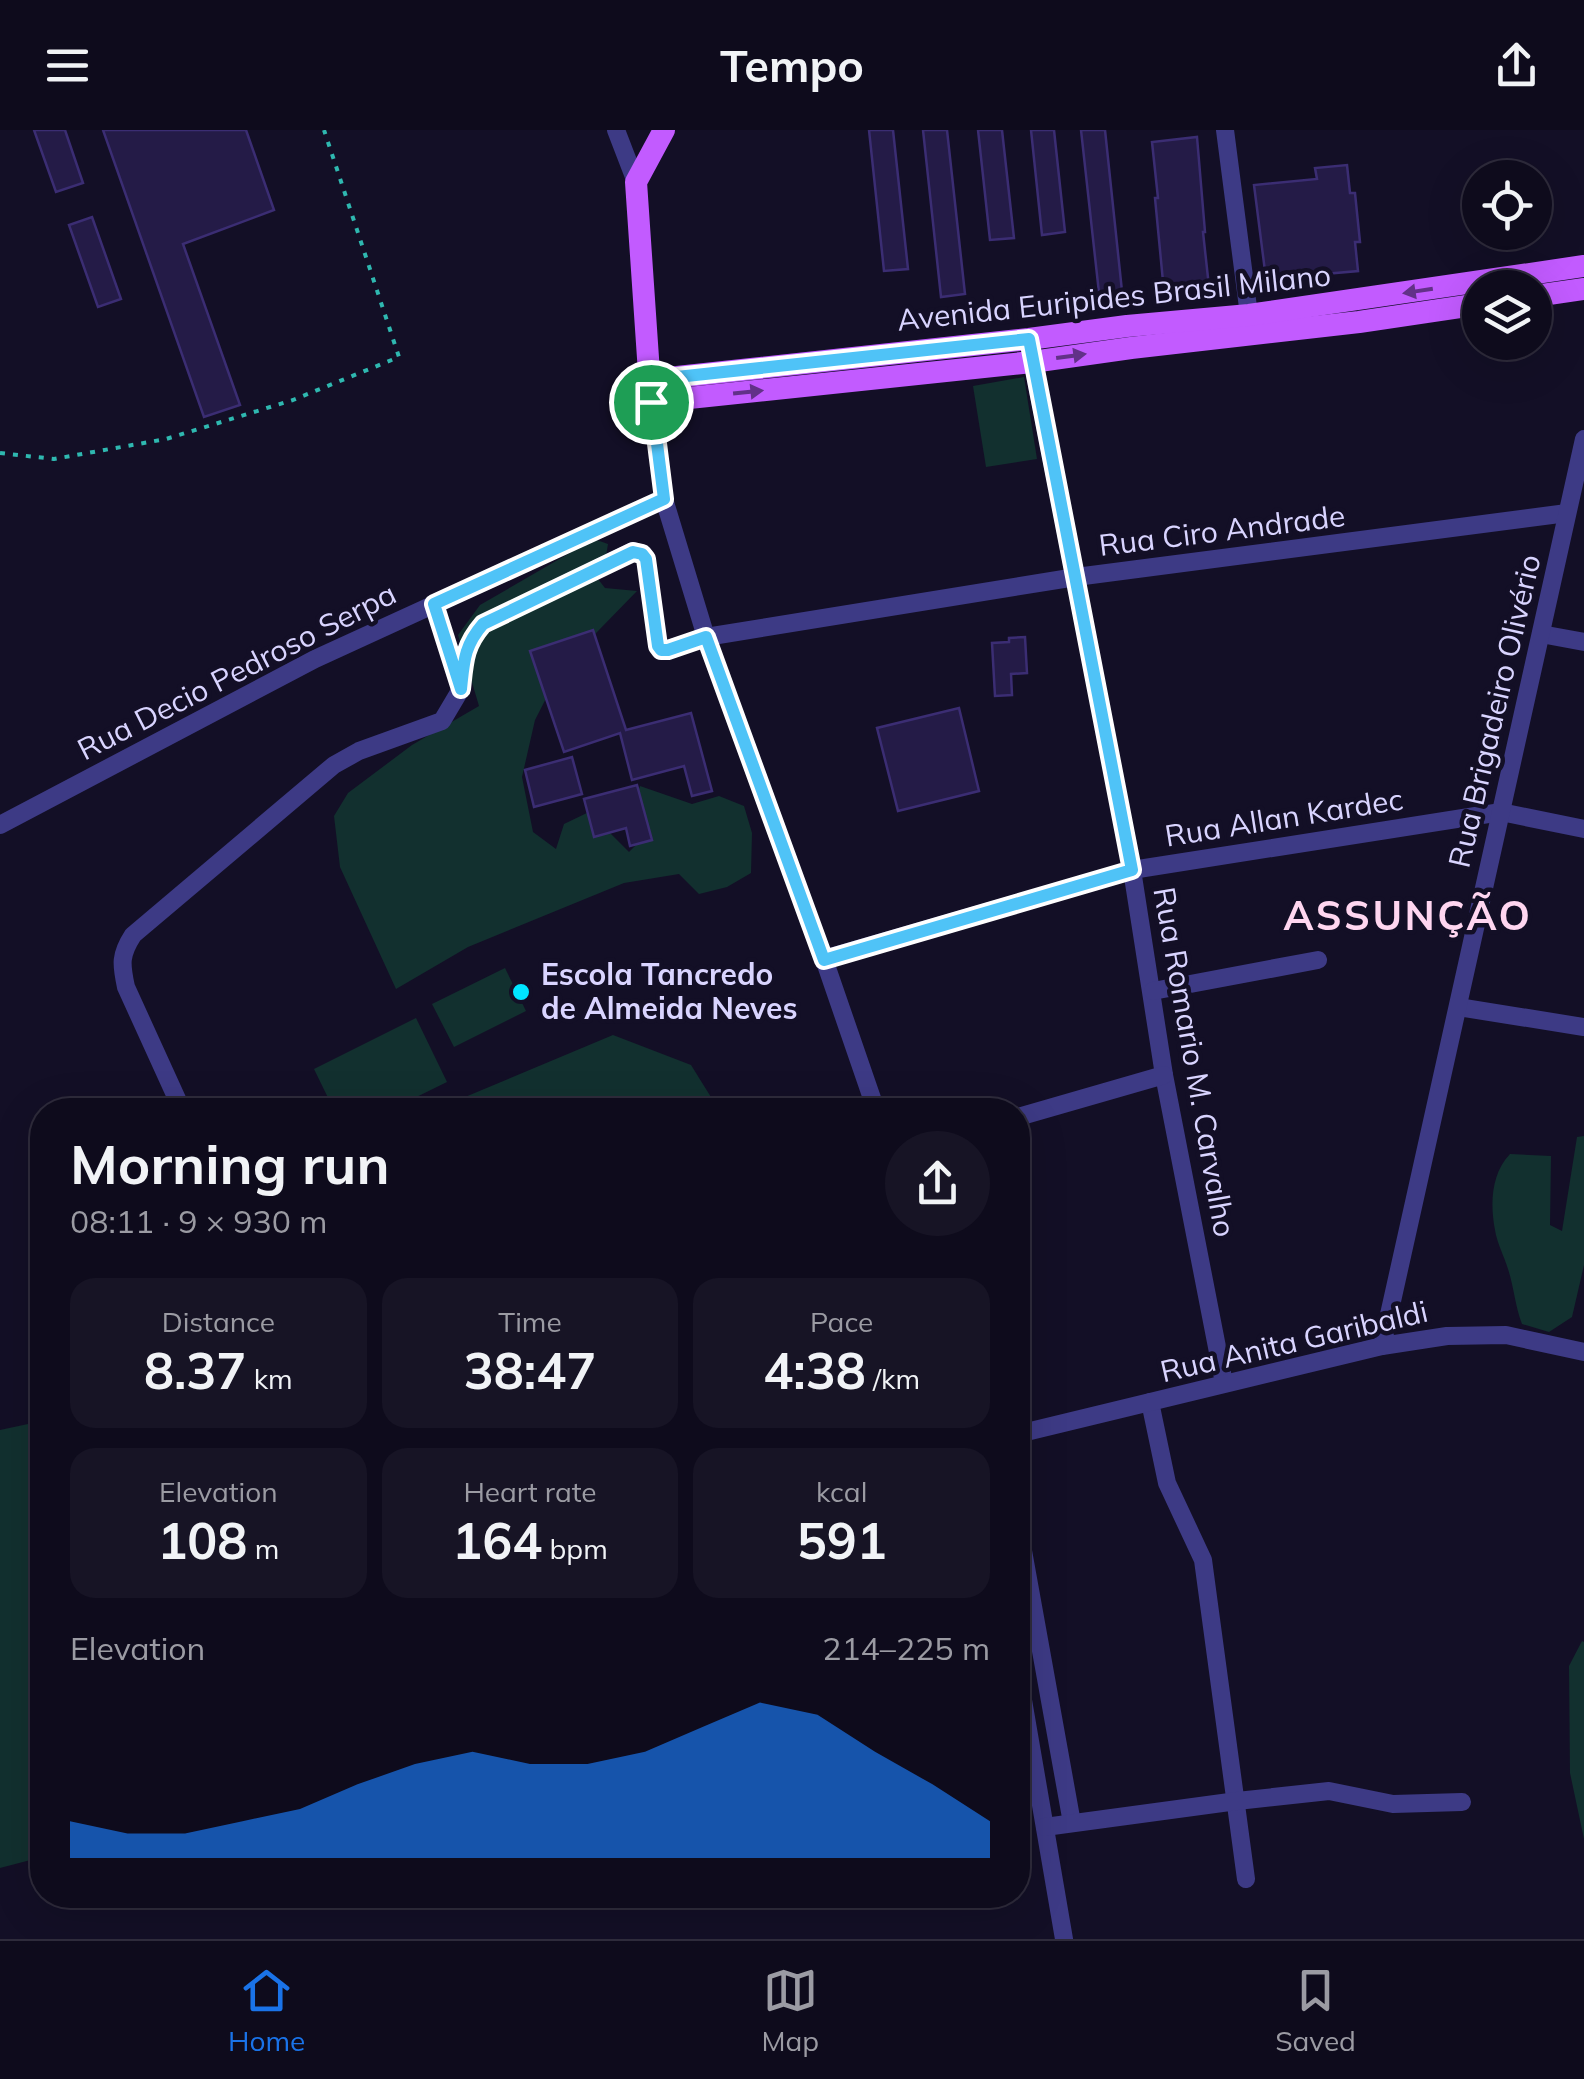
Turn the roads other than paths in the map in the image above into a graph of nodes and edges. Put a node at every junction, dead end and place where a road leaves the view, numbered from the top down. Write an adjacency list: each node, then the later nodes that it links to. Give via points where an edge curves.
1 (616, 130): 4 (street)
2 (664, 130): 4 (main road)
3 (1225, 130): 10 (street)
4 (636, 182): 13 (main road)
5 (1584, 266): 9 (main road, Avenida Euripides Brasil Milano, one-way to 9)
6 (1584, 289): 7 (main road)
7 (1552, 294)
8 (1462, 305): 9 (main road, Avenida Euripides Brasil Milano)
9 (1358, 312): 10 (main road, Avenida Euripides Brasil Milano); 11 (main road, Avenida Euripides Brasil Milano)
10 (1249, 315): 11 (main road, Avenida Euripides Brasil Milano)
11 (1129, 337): 12 (main road, Avenida Euripides Brasil Milano)
12 (1030, 350): 13 (main road, Avenida Euripides Brasil Milano); 17 (street, Rua Romario M. Carvalho)
13 (650, 391): 15 (street)
14 (1583, 447): 16 (street, Rua Brigadeiro Olivério)
15 (664, 499): 18 (street, Rua Decio Pedroso Serpa); 20 (street)
16 (1568, 514): 17 (street, Rua Ciro Andrade); 19 (street, Rua Brigadeiro Olivério)
17 (1076, 577): 20 (street, Rua Ciro Andrade); 26 (street, Rua Romario M. Carvalho)
18 (434, 604): 22 (street); 24 (street, Rua Decio Pedroso Serpa, via 315,658)
19 (1541, 634): 21 (street); 23 (street, Rua Brigadeiro Olivério)
20 (706, 637): 22 (street, Rua Ciro Andrade, via 661,650 646,559 633,552 483,624 465,654); 27 (street)
21 (1584, 642)
22 (461, 689): 33 (street, via 442,721 334,765 133,935 124,950 126,987)
23 (1501, 812): 25 (street, Rua Allan Kardec); 26 (street, Rua Allan Kardec); 30 (street, Rua Brigadeiro Olivério)
24 (0, 825)
25 (1584, 829)
26 (1132, 870): 27 (street, Rua Allan Kardec); 29 (street, Rua Romario M. Carvalho)
27 (824, 960): 34 (street)
28 (1318, 960): 29 (street)
29 (1153, 991): 32 (street, Rua Romario M. Carvalho)
30 (1458, 1007): 31 (street); 36 (street, Rua Brigadeiro Olivério)
31 (1584, 1027)
32 (1164, 1075): 35 (street); 38 (street, Rua Romario M. Carvalho)
33 (177, 1098)
34 (872, 1098)
35 (1030, 1113)
36 (1382, 1346): 37 (street, Rua Anita Garibaldi, via 1506,1335); 38 (street, Rua Anita Garibaldi)
37 (1584, 1352)
38 (1224, 1383): 39 (street, Rua Anita Garibaldi)
39 (1150, 1402): 40 (street, Rua Anita Garibaldi); 43 (street, via 1167,1483 1203,1560)
40 (1030, 1431)
41 (1030, 1590): 45 (street)
42 (1030, 1740): 46 (street)
43 (1237, 1801): 44 (street, via 1329,1792 1393,1804); 45 (street); 47 (street)
44 (1462, 1802)
45 (1072, 1823): 46 (street)
46 (1045, 1827): 48 (street)
47 (1246, 1879)
48 (1064, 1939)

